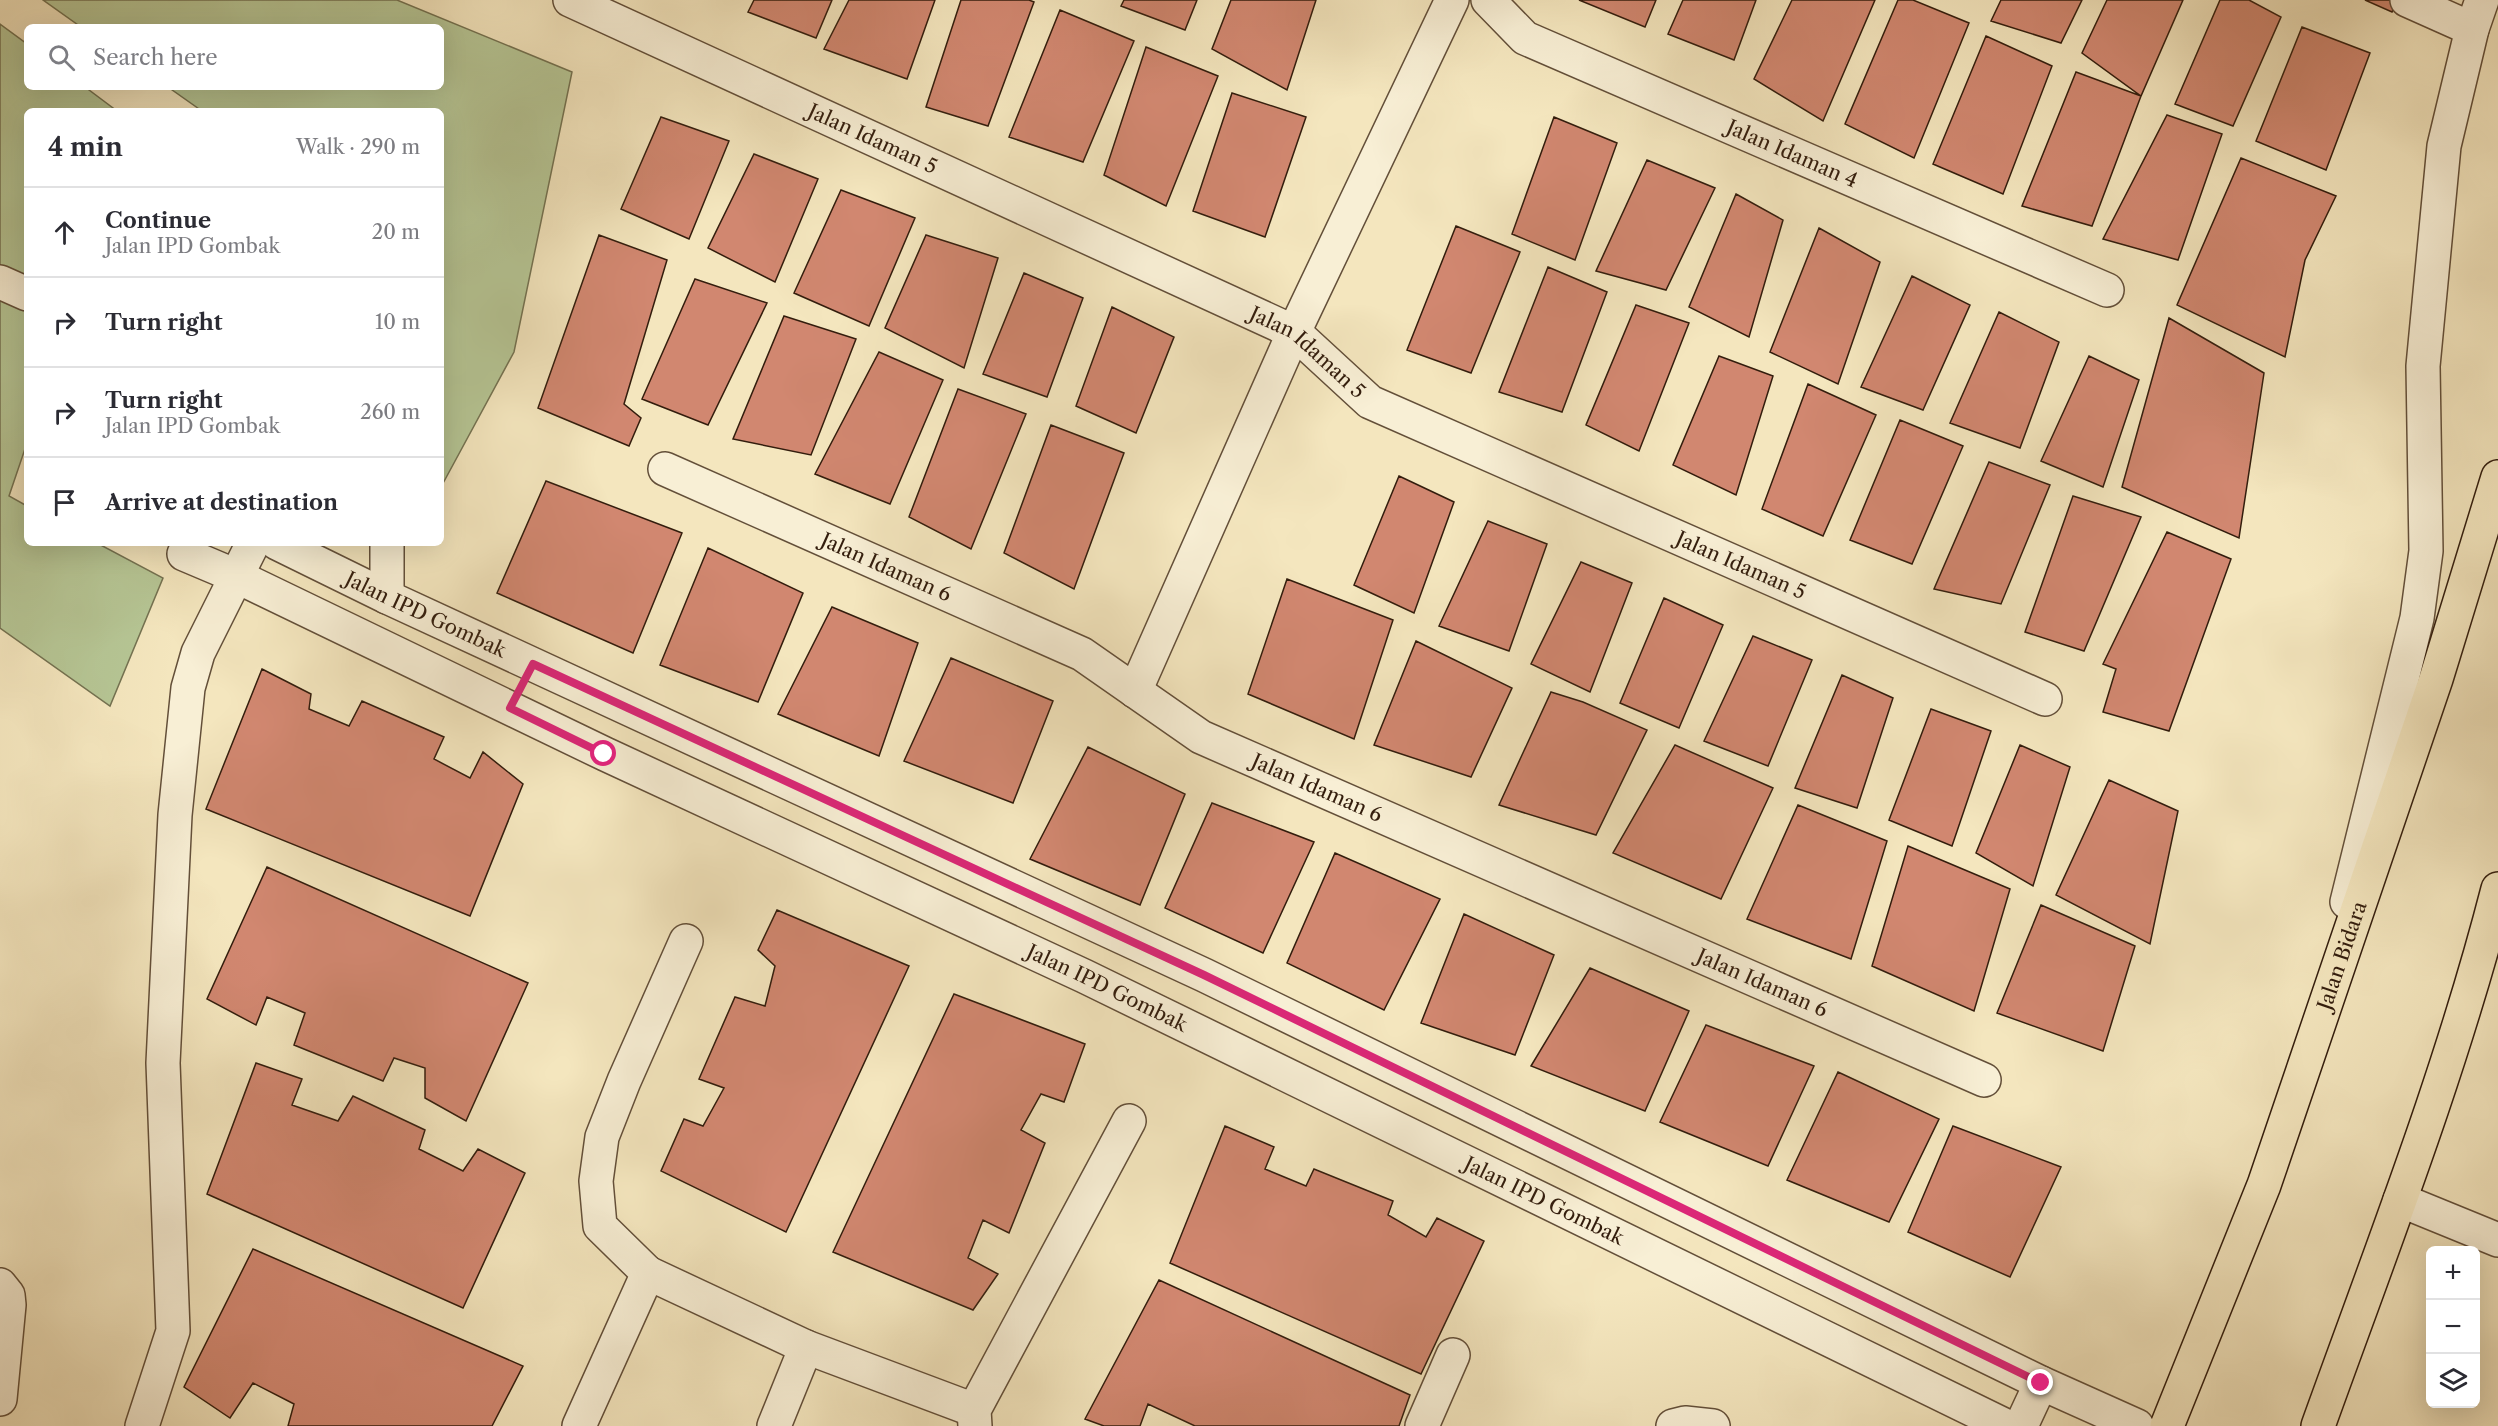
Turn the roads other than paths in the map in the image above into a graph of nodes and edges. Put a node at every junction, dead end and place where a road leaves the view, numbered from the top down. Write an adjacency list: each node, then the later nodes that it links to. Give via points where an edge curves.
1 (570, 0): 9 (street, Jalan Idaman 5)
2 (1452, 0): 9 (street)
3 (1488, 0): 7 (street, Jalan Idaman 4, via 1525,38)
4 (2407, 0): 5 (street)
5 (2477, 14): 24 (street, via 2444,146 2423,366 2426,551 2417,618)
6 (0, 282): 8 (street)
7 (2107, 291)
8 (24, 293)
9 (1294, 332): 19 (street); 20 (street, Jalan Idaman 5, via 1370,402)
10 (665, 469): 19 (street, Jalan Idaman 6, via 1082,654)
11 (2498, 477): 24 (main road, Jalan Bidara, via 2436,679)
12 (251, 546): 16 (street)
13 (282, 546): 17 (street, Jalan IPD Gombak)
14 (387, 546): 17 (street)
15 (184, 554): 16 (street, Jalan IPD Gombak)
16 (236, 576): 21 (street, Jalan IPD Gombak); 36 (street, via 198,653 188,688 175,815 163,1063 173,1331)
17 (387, 597): 18 (street, Jalan IPD Gombak)
18 (533, 664): 21 (street); 33 (street, Jalan IPD Gombak, via 1204,975)
19 (1135, 691): 25 (street, Jalan Idaman 6, via 1201,737)
20 (2045, 699)
21 (510, 708): 42 (street, Jalan IPD Gombak, via 1084,976)
22 (2498, 889): 27 (main road, via 2482,952)
23 (686, 941): 29 (street, via 602,1137 596,1181 600,1226)
24 (2313, 1038): 45 (main road, Jalan Bidara, via 2264,1185)
25 (1984, 1080)
26 (1129, 1122): 35 (street)
27 (2400, 1200): 28 (street); 46 (main road)
28 (2498, 1240)
29 (648, 1273): 31 (street); 37 (street)
30 (0, 1285): 34 (street, via 8,1295 9,1305)
31 (806, 1347): 35 (street); 38 (street)
32 (1453, 1355): 39 (street)
33 (2041, 1383): 43 (street); 44 (street, Jalan IPD Gombak)
34 (0, 1399)
35 (975, 1418)
36 (142, 1426)
37 (579, 1426)
38 (774, 1426)
39 (1422, 1426)
40 (1673, 1426): 41 (street)
41 (1713, 1426)
42 (2006, 1426)
43 (2021, 1426)
44 (2137, 1426)
45 (2167, 1426)
46 (2318, 1426)

